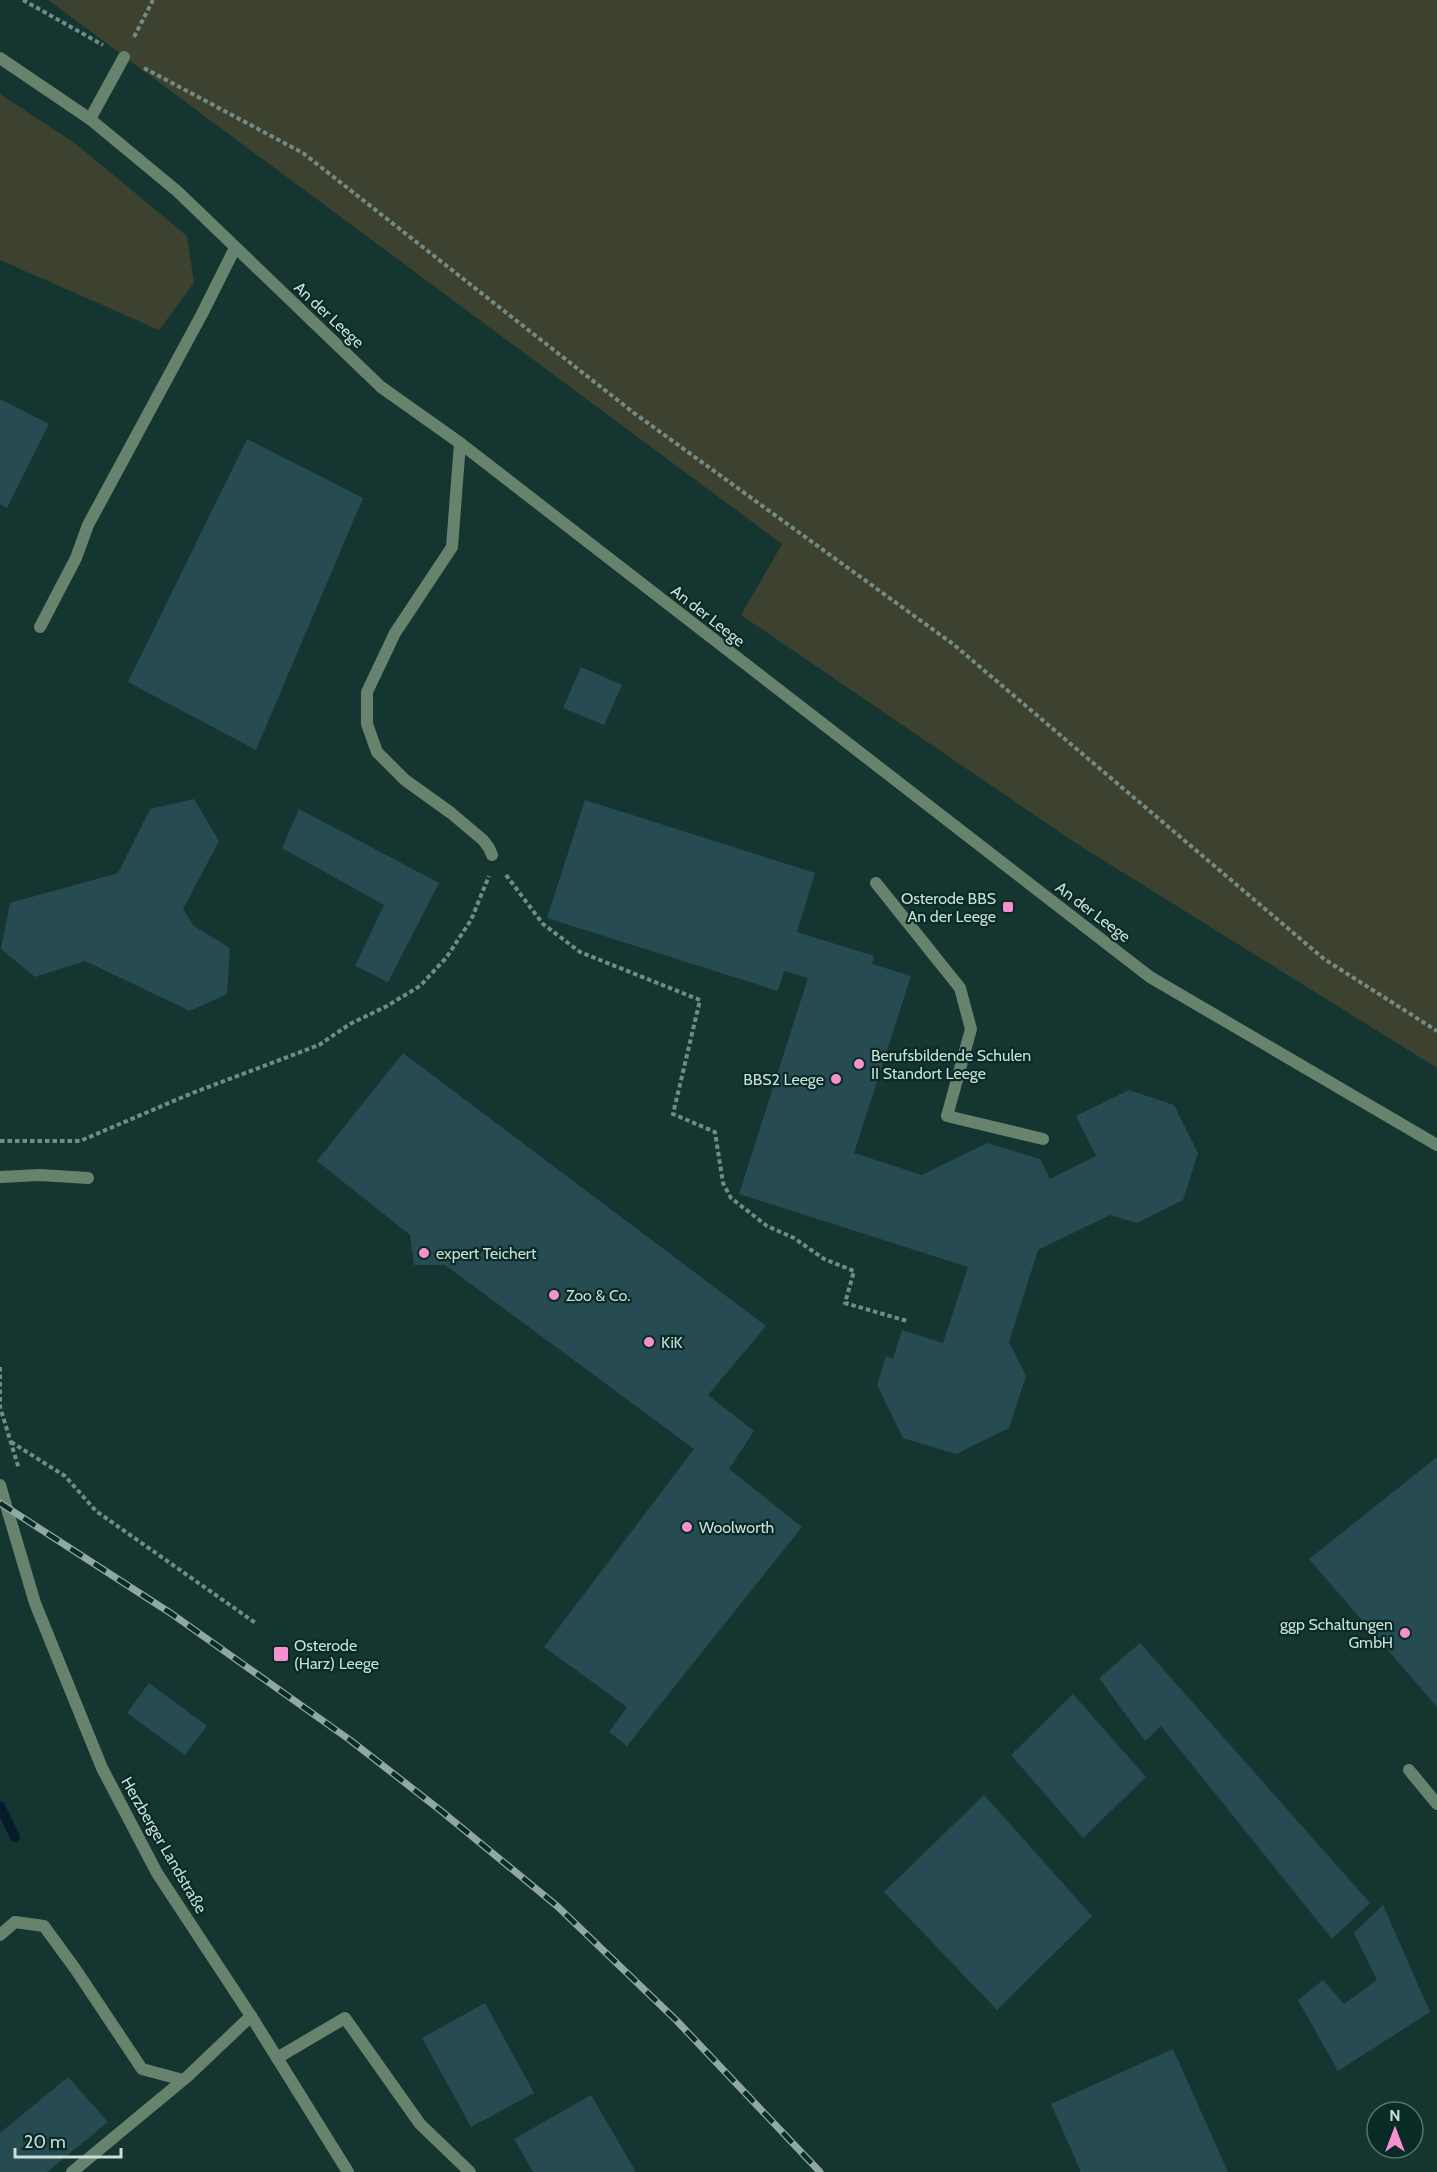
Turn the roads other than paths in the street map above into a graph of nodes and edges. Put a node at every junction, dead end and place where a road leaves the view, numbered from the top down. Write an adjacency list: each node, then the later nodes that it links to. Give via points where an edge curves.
1 (124, 57): 3 (street)
2 (0, 58): 3 (street, An der Leege)
3 (90, 119): 4 (street, An der Leege, via 177,191)
4 (235, 248): 5 (street, An der Leege, via 381,387); 6 (street, via 88,525 76,558)
5 (460, 443): 7 (street, via 452,547 394,633 367,692 367,724 377,752 405,780 483,840); 10 (street, An der Leege, via 1150,977)
6 (40, 627)
7 (492, 855)
8 (876, 883): 9 (street, via 960,988 971,1029 947,1116)
9 (1043, 1139)
10 (1437, 1145)
11 (0, 1177): 12 (street)
12 (88, 1178)
13 (0, 1485): 17 (street, Herzberger Landstraße, via 35,1603 102,1768 157,1873)
14 (1409, 1770): 15 (street)
15 (1437, 1804)
16 (0, 1935): 19 (street, via 15,1922 45,1926 142,2070)
17 (251, 2016): 18 (street, Herzberger Landstraße); 19 (street)
18 (277, 2058): 21 (street, Herzberger Landstraße); 22 (street, via 345,2018 420,2124)
19 (183, 2080): 20 (street)
20 (72, 2172)
21 (348, 2172)
22 (470, 2172)

